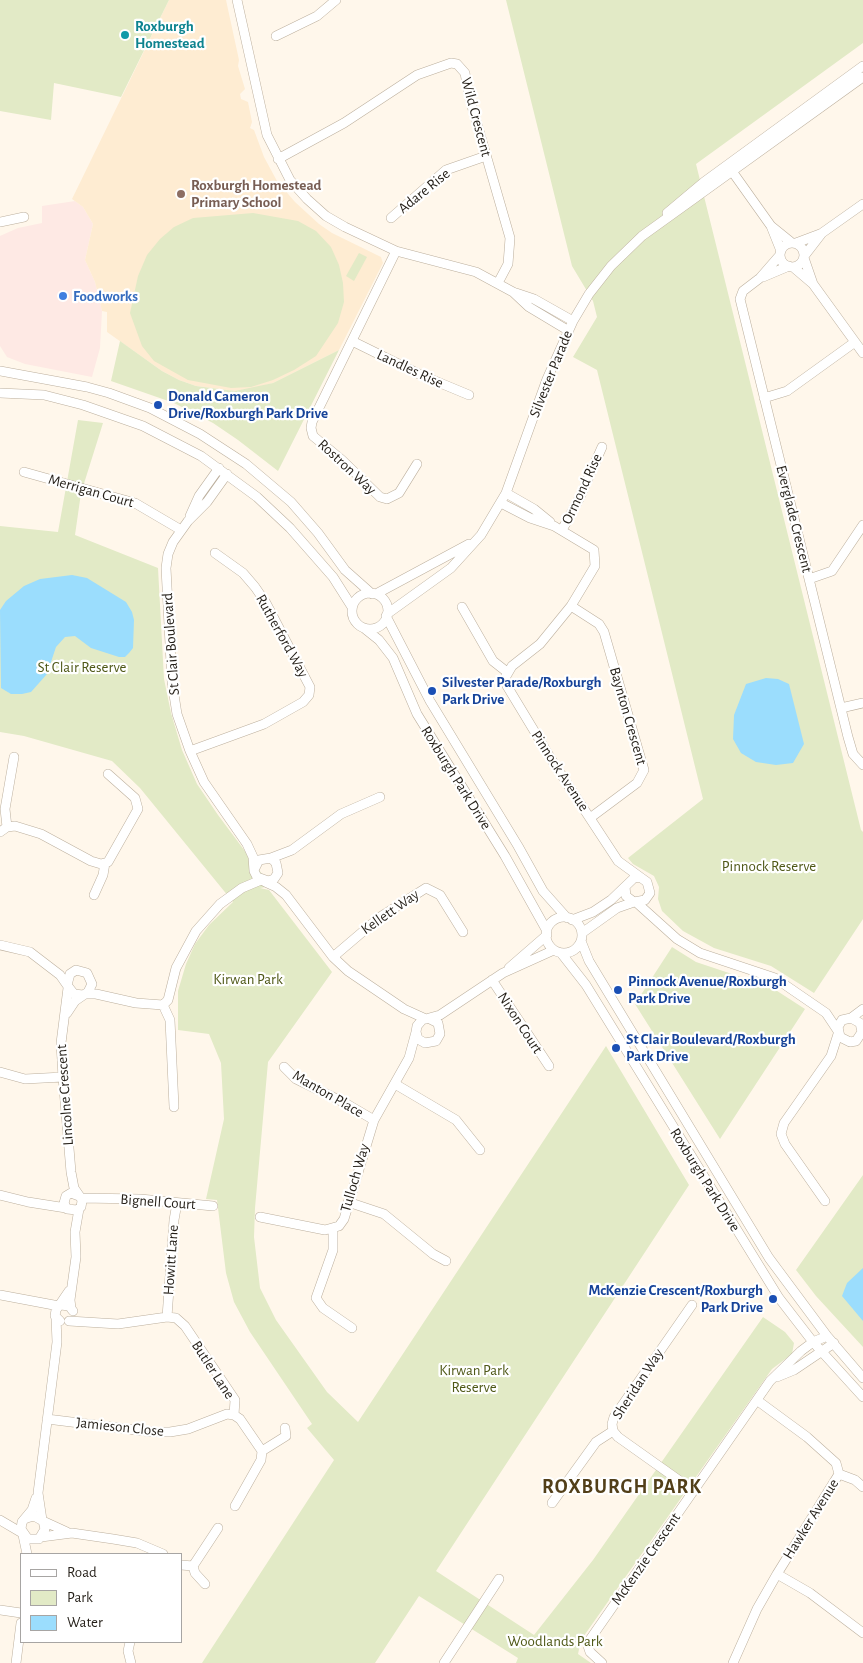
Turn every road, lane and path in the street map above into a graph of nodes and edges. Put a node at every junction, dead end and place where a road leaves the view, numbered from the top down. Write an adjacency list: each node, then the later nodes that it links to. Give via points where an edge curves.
1 (237, 0): 7 (street, via 267,136)
2 (336, 0): 3 (street, via 317,16)
3 (276, 36)
4 (863, 66): 8 (street, Silvester Parade)
5 (863, 77): 8 (street, Silvester Parade)
6 (486, 156): 7 (street, Wild Crescent, via 465,74 462,67 451,63 417,75 344,123); 11 (street, Adare Rise, via 446,170); 21 (street, Wild Crescent, via 510,238 508,264)
7 (278, 159): 16 (street, via 296,186 326,216)
8 (730, 168): 13 (street); 24 (street, Silvester Parade, via 682,200 624,253 600,279)
9 (863, 204): 14 (street)
10 (24, 217): 12 (street)
11 (391, 218)
12 (0, 222)
13 (771, 226): 15 (street); 17 (street)
14 (822, 233): 15 (street); 18 (street)
15 (794, 243): 17 (street, via 785,245); 18 (street, via 802,248)
16 (396, 251): 21 (street, via 476,272); 26 (street, Rostron Way)
17 (781, 253): 19 (street, via 783,262); 20 (street, Everglade Crescent)
18 (804, 256): 19 (street, via 800,264); 22 (street)
19 (791, 267): 20 (street, Everglade Crescent); 22 (street)
20 (760, 278): 32 (street, Everglade Crescent, via 743,291 740,299)
21 (498, 283): 23 (street)
22 (813, 284): 27 (street)
23 (513, 292): 24 (street, via 534,298); 25 (street, via 530,307)
24 (574, 321): 25 (street, Silvester Parade)
25 (569, 330): 38 (street, Silvester Parade, via 547,379)
26 (352, 341): 31 (street, Landles Rise); 34 (street, Rostron Way, via 312,422 313,436 375,493 387,499 399,493)
27 (855, 342): 28 (street); 32 (street, via 787,391)
28 (863, 353)
29 (0, 372): 48 (street, via 88,387 175,420 246,464 296,508 345,570)
30 (0, 393): 35 (street, via 44,396 104,412 162,435)
31 (469, 395)
32 (764, 398): 47 (street, Everglade Crescent)
33 (602, 447): 44 (street, Ormond Rise)
34 (417, 464)
35 (219, 468): 37 (street); 40 (street, St Clair Boulevard, via 199,496)
36 (24, 472): 43 (street, Merrigan Court, via 135,502)
37 (227, 474): 40 (street, St Clair Boulevard); 50 (street, via 290,528 333,577)
38 (506, 493): 39 (street, Silvester Parade); 42 (street, via 534,509)
39 (501, 502): 42 (street, via 530,518); 45 (street, Silvester Parade)
40 (188, 521): 43 (street, St Clair Boulevard)
41 (863, 525): 47 (street, via 832,570)
42 (554, 526): 44 (street)
43 (181, 530): 57 (street, St Clair Boulevard, via 168,554 166,568 172,682)
44 (562, 530): 49 (street, via 587,544 594,550 596,558 595,566)
45 (481, 535): 48 (street, Silvester Parade, via 460,551); 52 (street, Silvester Parade, via 451,568)
46 (215, 553): 57 (street, Rutherford Way, via 244,573 256,587 310,687 309,695 303,702 264,724)
47 (809, 579): 56 (street, Everglade Crescent)
48 (374, 594): 50 (street, via 358,598); 52 (street, via 384,600)
49 (571, 606): 54 (street, via 540,644); 62 (street, Baynton Crescent, via 599,624 604,632 644,770 637,783)
50 (352, 607): 53 (street, via 355,622)
51 (462, 607): 54 (street, via 493,661)
52 (387, 615): 53 (street, via 380,626); 79 (street, Roxburgh Park Drive, via 430,701 543,891)
53 (364, 628): 82 (street, Roxburgh Park Drive, via 393,658 417,714 505,856)
54 (507, 672): 62 (street, Pinnock Avenue, via 507,686)
55 (863, 703): 56 (street)
56 (841, 708): 59 (street, Everglade Crescent, via 851,748)
57 (190, 751): 64 (street, St Clair Boulevard, via 204,782)
58 (14, 757): 63 (street)
59 (863, 765)
60 (108, 774): 68 (street, via 134,798 138,809 113,856)
61 (380, 797): 65 (street, via 341,814)
62 (590, 818): 67 (street, Pinnock Avenue)
63 (4, 829): 68 (street, via 15,826 40,834 91,861)
64 (247, 844): 66 (street, St Clair Boulevard); 69 (street, St Clair Boulevard)
65 (292, 850): 66 (street); 70 (street)
66 (268, 858): 69 (street, via 259,860); 70 (street, via 276,863)
67 (618, 861): 71 (street, Pinnock Avenue); 73 (street, Pinnock Avenue)
68 (105, 862): 76 (street, via 103,876)
69 (254, 869): 72 (street); 74 (street)
70 (278, 871): 72 (street, via 271,880); 77 (street)
71 (640, 878): 73 (street, via 630,879); 75 (street, via 649,885)
72 (263, 881): 74 (street); 77 (street)
73 (626, 886): 78 (street, via 626,896); 79 (street, via 599,908)
74 (242, 888): 95 (street, via 220,904 196,931 176,968 168,1000)
75 (650, 893): 78 (street, via 645,900); 80 (street, via 651,907)
76 (94, 895)
77 (286, 895): 86 (street)
78 (635, 902): 80 (street); 83 (street, via 617,908)
79 (570, 919): 82 (street, via 557,919); 83 (street, via 577,923)
80 (659, 922): 99 (street, via 677,939 700,953 775,978)
81 (462, 932): 86 (street, Kellett Way, via 440,895 426,888 380,917)
82 (547, 933): 85 (street, via 547,941); 89 (street)
83 (582, 937): 85 (street, via 576,949); 145 (street, Roxburgh Park Drive, via 589,961 770,1258)
84 (0, 944): 87 (street, via 30,952)
85 (558, 952): 89 (street); 147 (street, Roxburgh Park Drive, via 586,985 779,1298)
86 (333, 957): 97 (street, via 364,983)
87 (45, 962): 88 (street, via 63,970); 92 (street)
88 (76, 970): 90 (street, via 87,973); 92 (street, via 70,974)
89 (503, 973): 91 (street)
90 (92, 979): 93 (street, via 91,988); 94 (street, via 99,988)
91 (492, 980): 96 (street); 112 (street, Nixon Court)
92 (67, 986): 93 (street, via 74,994); 100 (street, Lincolne Crescent)
93 (84, 995): 94 (street); 100 (street, Lincolne Crescent, via 75,1001)
94 (114, 997): 95 (street)
95 (163, 1005): 117 (street, via 170,1020)
96 (451, 1008): 102 (street); 104 (street)
97 (404, 1009): 102 (street); 105 (street)
98 (863, 1009): 101 (street)
99 (826, 1013): 101 (street); 106 (street)
100 (64, 1018): 115 (street, Lincolne Crescent, via 61,1043)
101 (848, 1018): 103 (street, via 858,1020); 106 (street, via 840,1023)
102 (428, 1019): 104 (street, via 438,1023); 105 (street, via 419,1022)
103 (863, 1026): 107 (street, via 861,1036)
104 (441, 1030): 108 (street, via 439,1038)
105 (416, 1031): 108 (street, via 421,1042); 111 (street, Tulloch Way)
106 (838, 1032): 107 (street, via 843,1040); 110 (street)
107 (851, 1042): 109 (street); 110 (street)
108 (428, 1044): 111 (street, Tulloch Way)
109 (863, 1044)
110 (831, 1056): 123 (street, via 784,1123 781,1134)
111 (409, 1058): 116 (street, Tulloch Way)
112 (549, 1066)
113 (284, 1067): 118 (street, Manton Place, via 296,1079)
114 (0, 1072): 115 (street, via 25,1078)
115 (63, 1077): 120 (street, Lincolne Crescent)
116 (395, 1084): 118 (street, Tulloch Way); 119 (street, via 456,1120)
117 (174, 1107)
118 (374, 1120): 125 (street, Tulloch Way)
119 (480, 1150)
120 (71, 1172): 122 (street, Lincolne Crescent); 124 (street, Lincolne Crescent)
121 (0, 1195): 126 (street)
122 (66, 1197): 124 (street, via 71,1193); 126 (street); 129 (street, Lincolne Crescent)
123 (826, 1201)
124 (80, 1202): 127 (street, Bignell Court, via 140,1199); 129 (street, via 74,1211); 132 (street, Lincolne Crescent)
125 (348, 1202): 131 (street, Tulloch Way, via 344,1218); 133 (street, via 384,1214)
126 (44, 1204): 129 (street)
127 (177, 1204): 128 (street, Bignell Court); 141 (street, Howitt Lane)
128 (213, 1206)
129 (67, 1208): 132 (street, Lincolne Crescent)
130 (260, 1217): 131 (street, Tulloch Way)
131 (333, 1229): 144 (street, via 333,1250 316,1298 323,1308)
132 (75, 1232): 134 (street, Lincolne Crescent)
133 (446, 1261)
134 (72, 1284): 137 (street, Lincolne Crescent); 139 (street, Lincolne Crescent)
135 (0, 1295): 136 (street)
136 (36, 1303): 137 (street); 140 (street)
137 (60, 1305): 139 (street, via 67,1304); 140 (street)
138 (692, 1305): 157 (street, Sheridan Way, via 614,1417)
139 (72, 1309): 142 (street); 143 (street)
140 (56, 1317): 142 (street, via 61,1322); 146 (street)
141 (167, 1317): 143 (street, via 118,1324); 154 (street, Butler Lane, via 176,1318 184,1326 235,1400)
142 (68, 1321): 143 (street); 146 (street)
143 (94, 1321)
144 (352, 1328)
145 (827, 1336): 147 (street, McKenzie Crescent); 148 (street, Roxburgh Park Drive)
146 (57, 1342): 155 (street)
147 (813, 1342): 149 (street, Roxburgh Park Drive); 151 (street, McKenzie Crescent)
148 (834, 1343): 149 (street, McKenzie Crescent); 150 (street, Roxburgh Park Drive)
149 (822, 1352): 151 (street, McKenzie Crescent); 152 (street, Roxburgh Park Drive)
150 (863, 1378)
151 (770, 1382): 153 (street, McKenzie Crescent)
152 (863, 1397)
153 (758, 1401): 159 (street, Hawker Avenue, via 836,1463); 161 (street, McKenzie Crescent)
154 (234, 1415): 155 (street, Jamieson Close, via 227,1414 188,1430 170,1432); 158 (street)
155 (47, 1419): 162 (street)
156 (285, 1428): 158 (street, via 286,1436)
157 (612, 1431): 161 (street, Sheridan Way); 163 (street, via 596,1442)
158 (262, 1451): 164 (street, via 261,1460)
159 (839, 1474): 160 (street); 177 (street, Hawker Avenue)
160 (863, 1487)
161 (694, 1491): 188 (street, McKenzie Crescent, via 591,1638 590,1652)
162 (38, 1493): 166 (street); 167 (street)
163 (552, 1503)
164 (235, 1506)
165 (0, 1518): 166 (street); 170 (street)
166 (26, 1518): 167 (street, via 34,1516); 170 (street, via 21,1526)
167 (42, 1520): 169 (street); 171 (street, via 45,1529)
168 (218, 1528): 176 (street)
169 (72, 1533): 171 (street); 174 (street, via 137,1543)
170 (22, 1534): 171 (street, via 32,1540); 172 (street)
171 (40, 1538): 173 (street)
172 (27, 1553)
173 (32, 1553)
174 (160, 1553)
175 (182, 1564): 176 (street)
176 (193, 1566): 179 (street)
177 (777, 1574): 183 (street, via 810,1593); 189 (street, Hawker Avenue)
178 (499, 1580): 187 (street)
179 (205, 1584)
180 (0, 1610): 181 (street)
181 (20, 1613)
182 (20, 1631): 185 (street)
183 (863, 1633)
184 (130, 1643): 186 (street)
185 (16, 1663)
186 (131, 1663)
187 (444, 1663)
188 (602, 1663)
189 (732, 1663)

